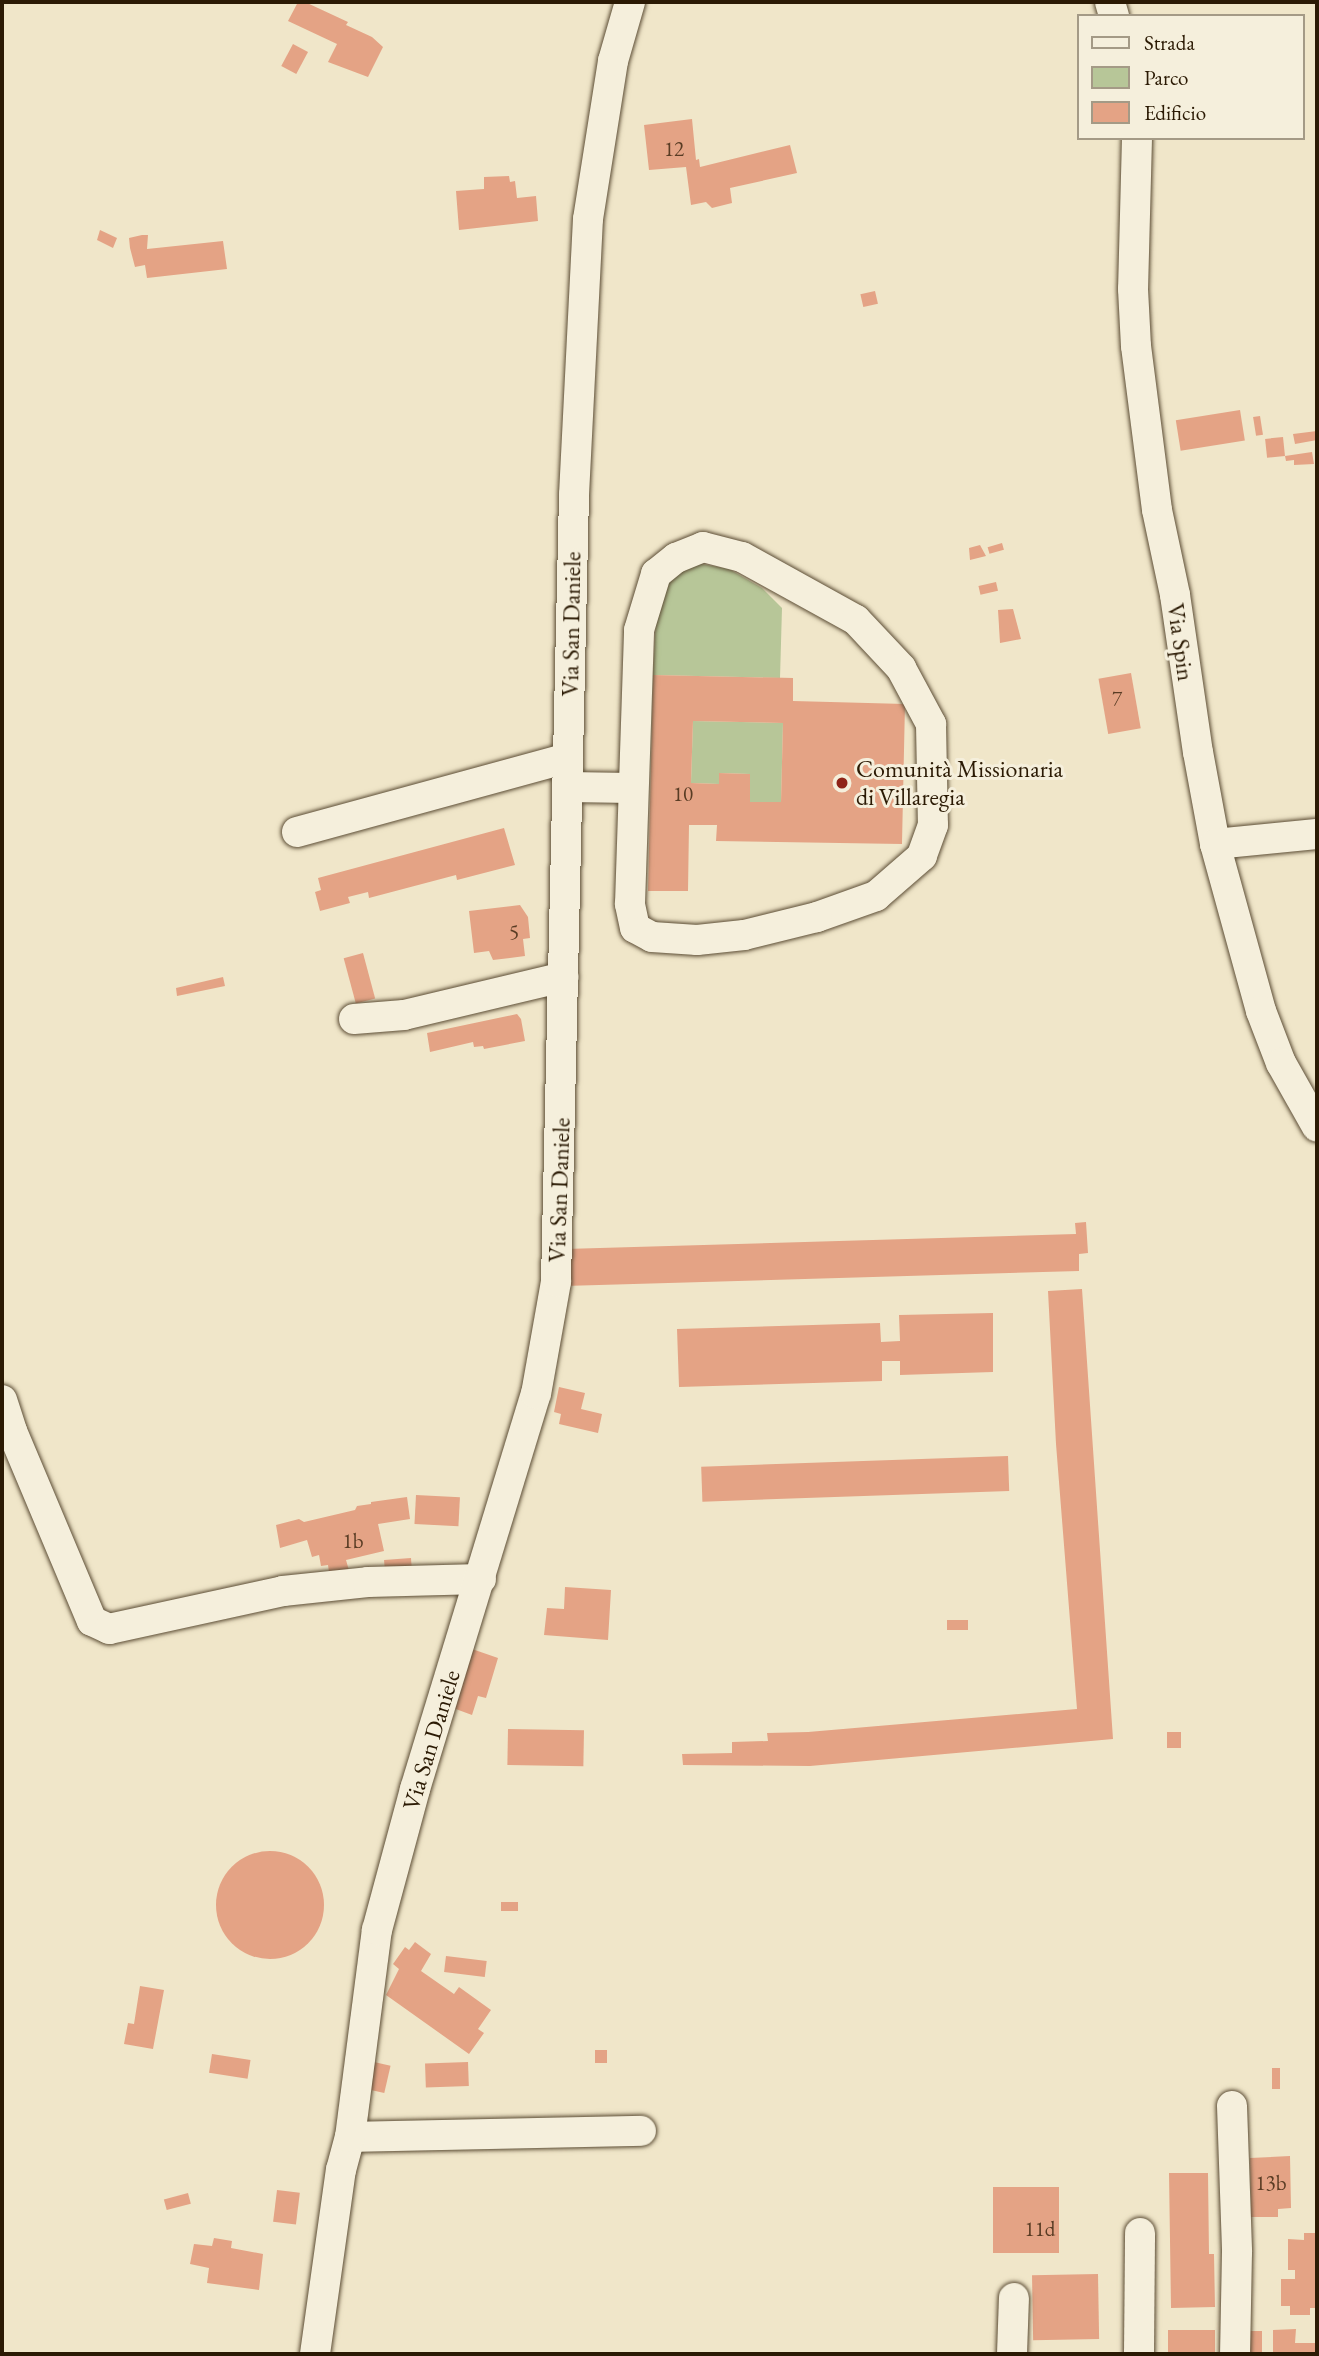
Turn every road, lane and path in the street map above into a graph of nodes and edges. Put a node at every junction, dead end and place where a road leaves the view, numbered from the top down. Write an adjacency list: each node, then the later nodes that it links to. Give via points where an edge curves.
1 (630, 2): 3 (street, Via San Daniele, via 613,61 588,219 574,495)
2 (1137, 140): 7 (street, Via Spin, via 1133,289 1137,359 1157,510)
3 (568, 773): 4 (street); 5 (street); 8 (street, Via San Daniele)
4 (632, 788): 4 (street, via 630,904 635,928 652,937 697,940 744,934 817,917 876,895 922,856 933,825 931,724 901,668 856,620 742,557 702,547 676,558 656,574 644,607)
5 (298, 832)
6 (1317, 834): 7 (street)
7 (1216, 844): 10 (street, Via Spin, via 1261,1011 1281,1063)
8 (564, 977): 9 (street, via 404,1015); 12 (street, Via San Daniele, via 556,1282 536,1394)
9 (354, 1019)
10 (1317, 1127)
11 (2, 1400): 12 (street, via 92,1621 108,1629 283,1591 368,1582)
12 (481, 1579): 15 (street, Via San Daniele, via 415,1789 377,1930)
13 (1232, 2106): 21 (street)
14 (642, 2131): 15 (street)
15 (349, 2137): 18 (street, Via San Daniele)
16 (1140, 2233): 20 (street)
17 (1014, 2298): 19 (street)
18 (315, 2354)
19 (1012, 2354)
20 (1139, 2354)
21 (1236, 2354)

